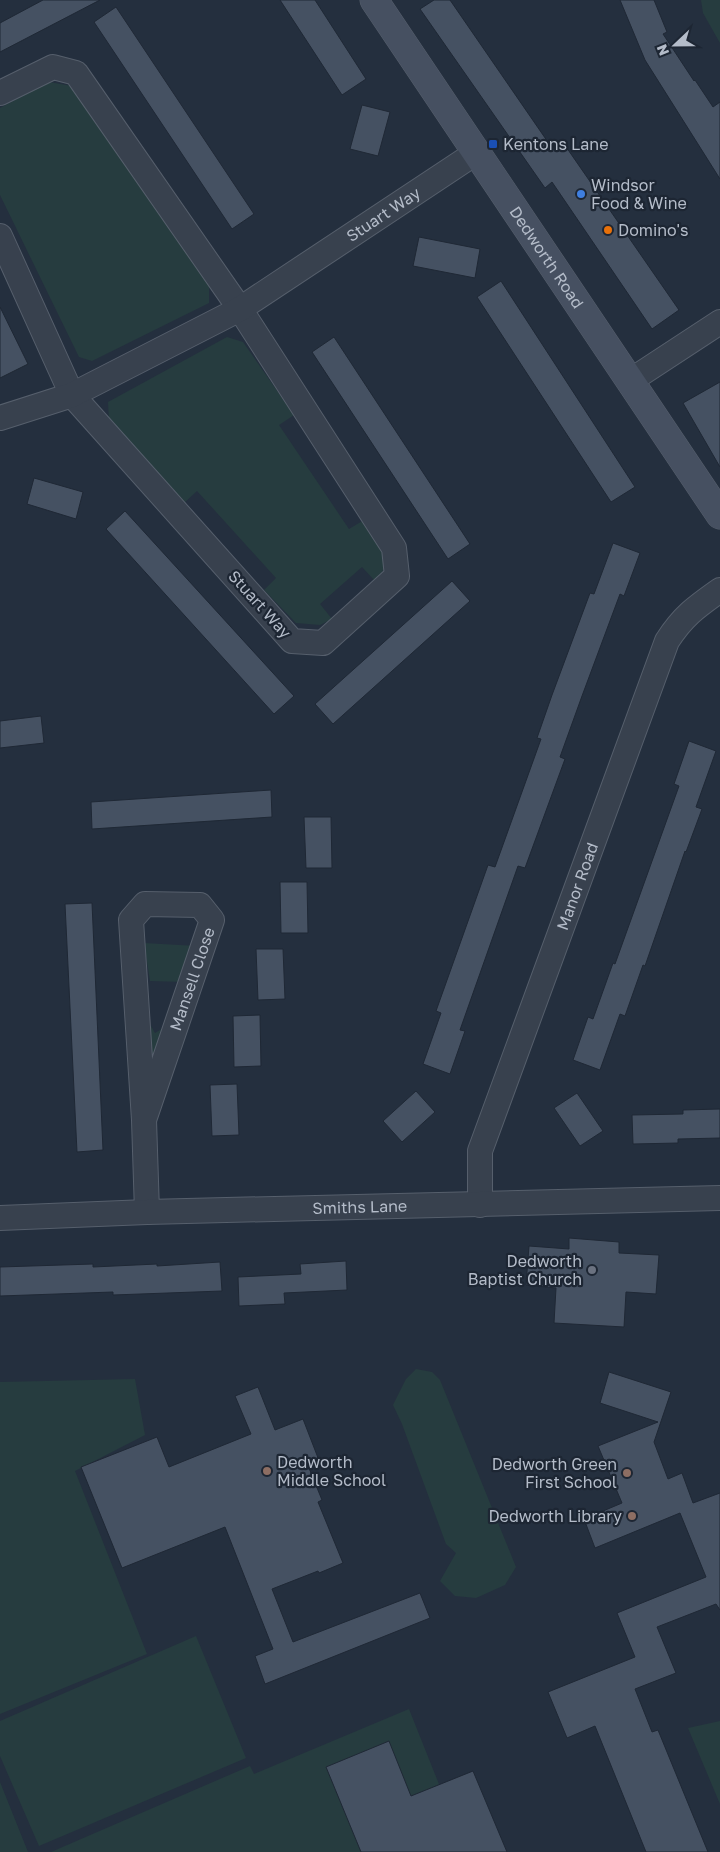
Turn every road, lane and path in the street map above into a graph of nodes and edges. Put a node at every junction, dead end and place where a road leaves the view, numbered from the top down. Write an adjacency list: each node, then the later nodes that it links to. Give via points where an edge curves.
1 (374, 0): 3 (main road, Dedworth Road)
2 (0, 93): 5 (street, via 53,67 76,74)
3 (477, 152): 5 (street, Stuart Way); 7 (main road, Dedworth Road)
4 (0, 236): 8 (street)
5 (240, 309): 8 (street, Stuart Way); 8 (street, Stuart Way, via 394,548 397,576 323,642 292,641)
6 (720, 322): 7 (street)
7 (630, 381): 10 (main road, Dedworth Road)
8 (72, 395): 9 (street, Stuart Way)
9 (0, 418)
10 (720, 515)
11 (720, 590): 14 (street, Manor Road, via 689,612 667,641 480,1151)
12 (144, 1120): 12 (street, Mansell Close, via 130,920 145,904 200,905 212,920); 15 (street, Mansell Close)
13 (720, 1198): 14 (street, Smiths Lane)
14 (480, 1205): 15 (street, Smiths Lane)
15 (147, 1212): 16 (street, Smiths Lane)
16 (0, 1218)

